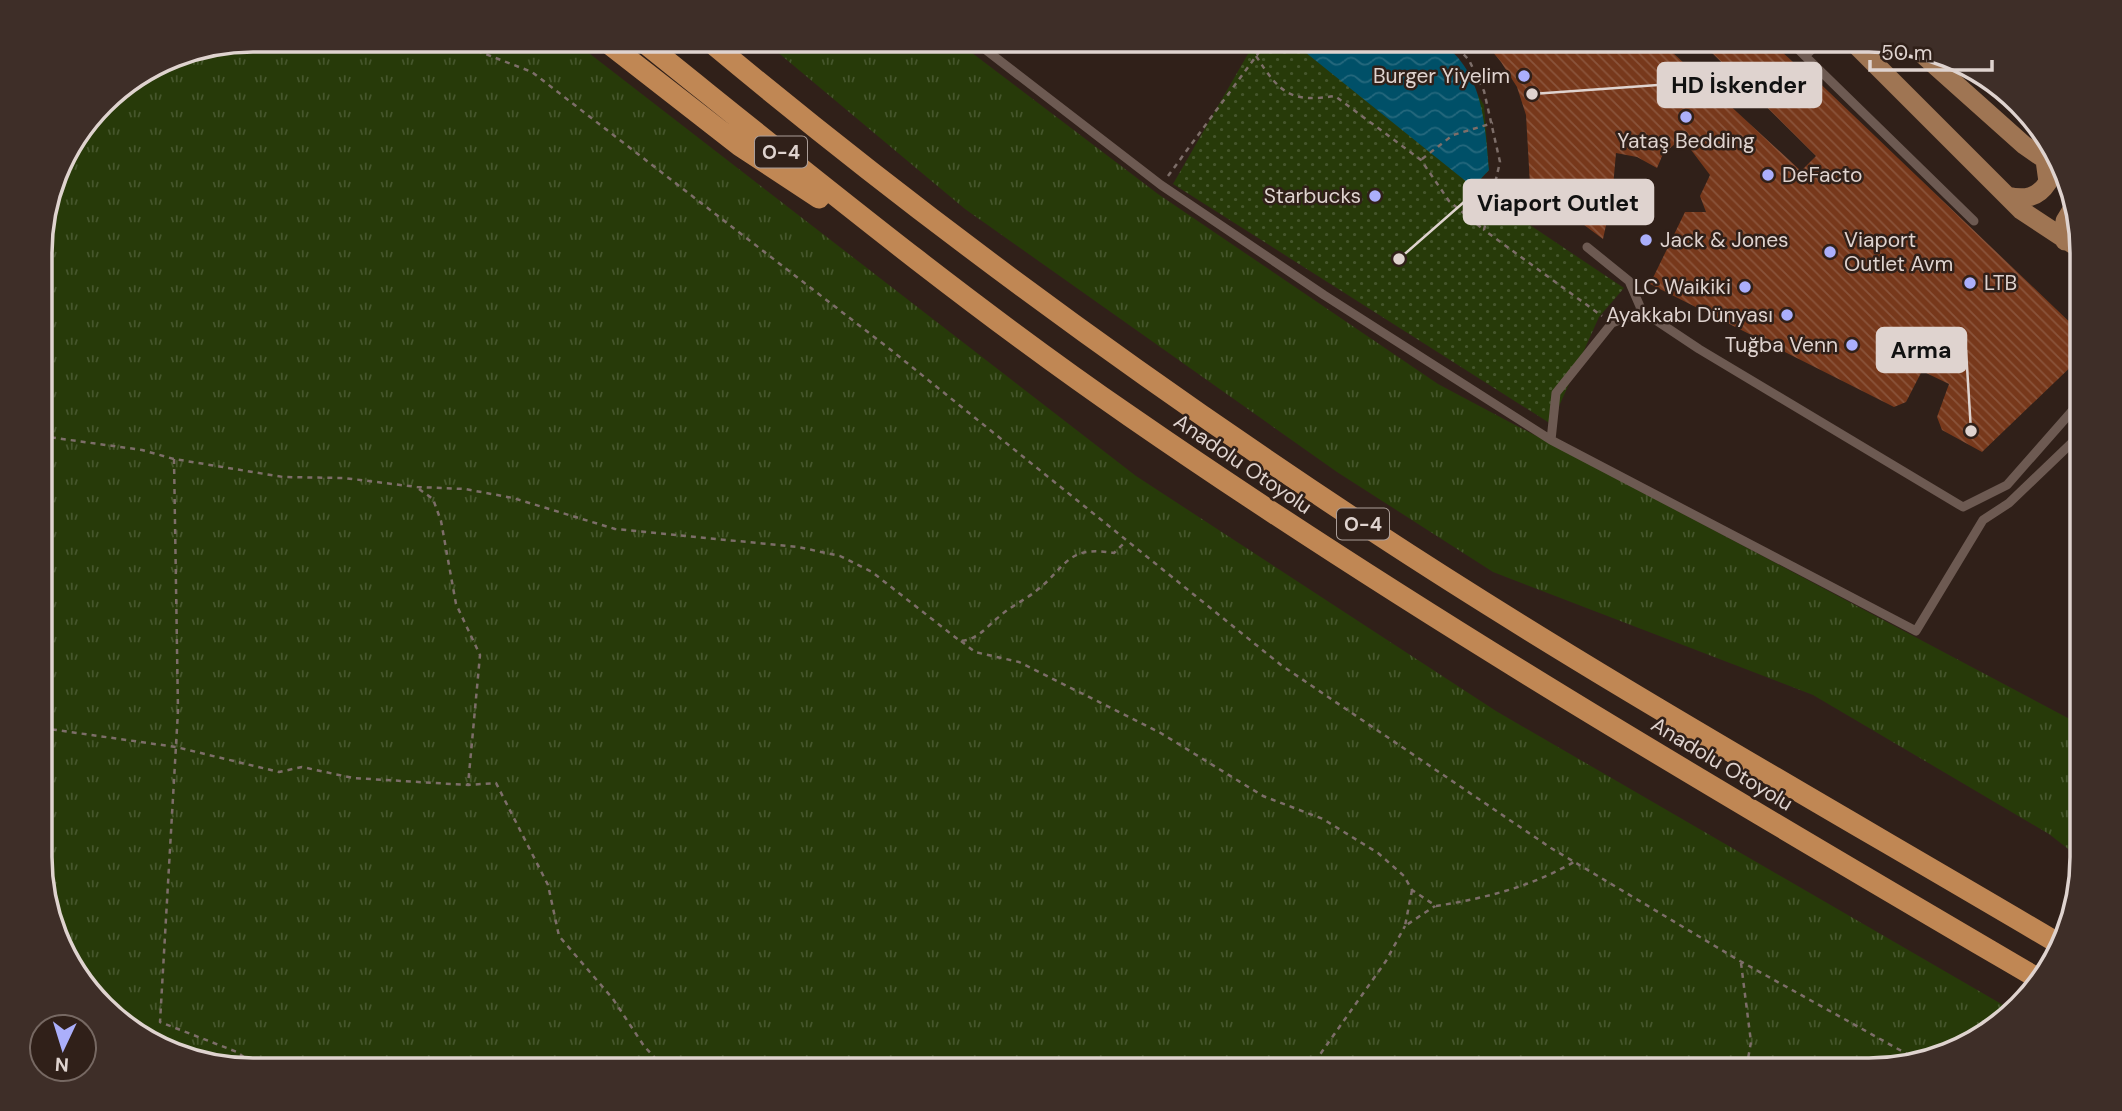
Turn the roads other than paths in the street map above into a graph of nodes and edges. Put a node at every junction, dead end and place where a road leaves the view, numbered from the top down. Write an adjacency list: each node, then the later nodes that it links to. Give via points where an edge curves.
1 (1801, 52): 8 (lane)
2 (1809, 52): 8 (lane)
3 (1863, 52): 12 (main road)
4 (620, 53): 16 (highway, via 740,146)
5 (657, 53): 16 (highway, Anadolu Otoyolu / O-4)
6 (723, 53): 21 (highway, Anadolu Otoyolu / O-4, via 822,136 1016,284 1374,531 1617,684)
7 (989, 53): 19 (lane, via 1161,185)
8 (1805, 56): 13 (lane)
9 (1932, 63): 10 (main road)
10 (2047, 161)
11 (2051, 169): 12 (main road, via 2044,188 2027,198)
12 (2007, 196): 14 (main road)
13 (1974, 220)
14 (2069, 242)
15 (1587, 247): 17 (lane, via 1629,281)
16 (921, 264): 22 (highway, Anadolu Otoyolu / O-4, via 1071,375 1291,526 1553,693)
17 (1642, 311): 18 (lane, via 1963,507 2007,485); 19 (lane, via 1612,323 1556,393)
18 (2070, 413)
19 (1551, 440): 20 (lane, via 1916,631 1983,520 2009,503)
20 (2070, 445)
21 (2052, 940)
22 (2031, 975)

